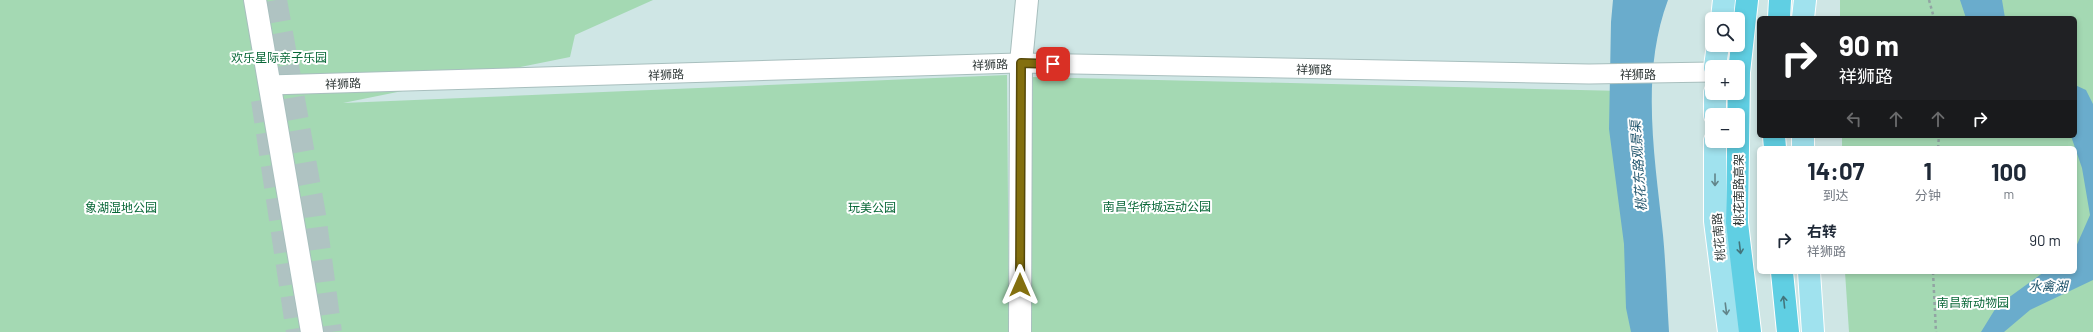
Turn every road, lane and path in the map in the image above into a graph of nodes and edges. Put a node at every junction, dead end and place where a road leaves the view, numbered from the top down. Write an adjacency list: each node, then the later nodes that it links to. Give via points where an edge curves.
1 (255, 0): 14 (main road)
2 (1028, 0): 12 (main road)
3 (1724, 0): 8 (main road)
4 (1747, 0): 22 (highway, 桃花南路高架, one-way to 22, via 1739,72 1737,223)
5 (1780, 0): 9 (highway)
6 (1805, 0): 10 (main road)
7 (1929, 0): 11 (path)
8 (1723, 12)
9 (1779, 16)
10 (1803, 16)
11 (1933, 16)
12 (1021, 63): 13 (street, 祥狮路, via 1588,74); 14 (street, 祥狮路); 20 (main road)
13 (1705, 72)
14 (269, 85): 19 (main road)
15 (1715, 148): 21 (main road, 桃花南路, one-way to 21, via 1716,221)
16 (1782, 274): 23 (highway, one-way to 16)
17 (1809, 274): 24 (main road)
18 (1933, 274): 25 (path)
19 (312, 332)
20 (1020, 332)
21 (1728, 332)
22 (1750, 332)
23 (1788, 332)
24 (1814, 332)
25 (1936, 332)

